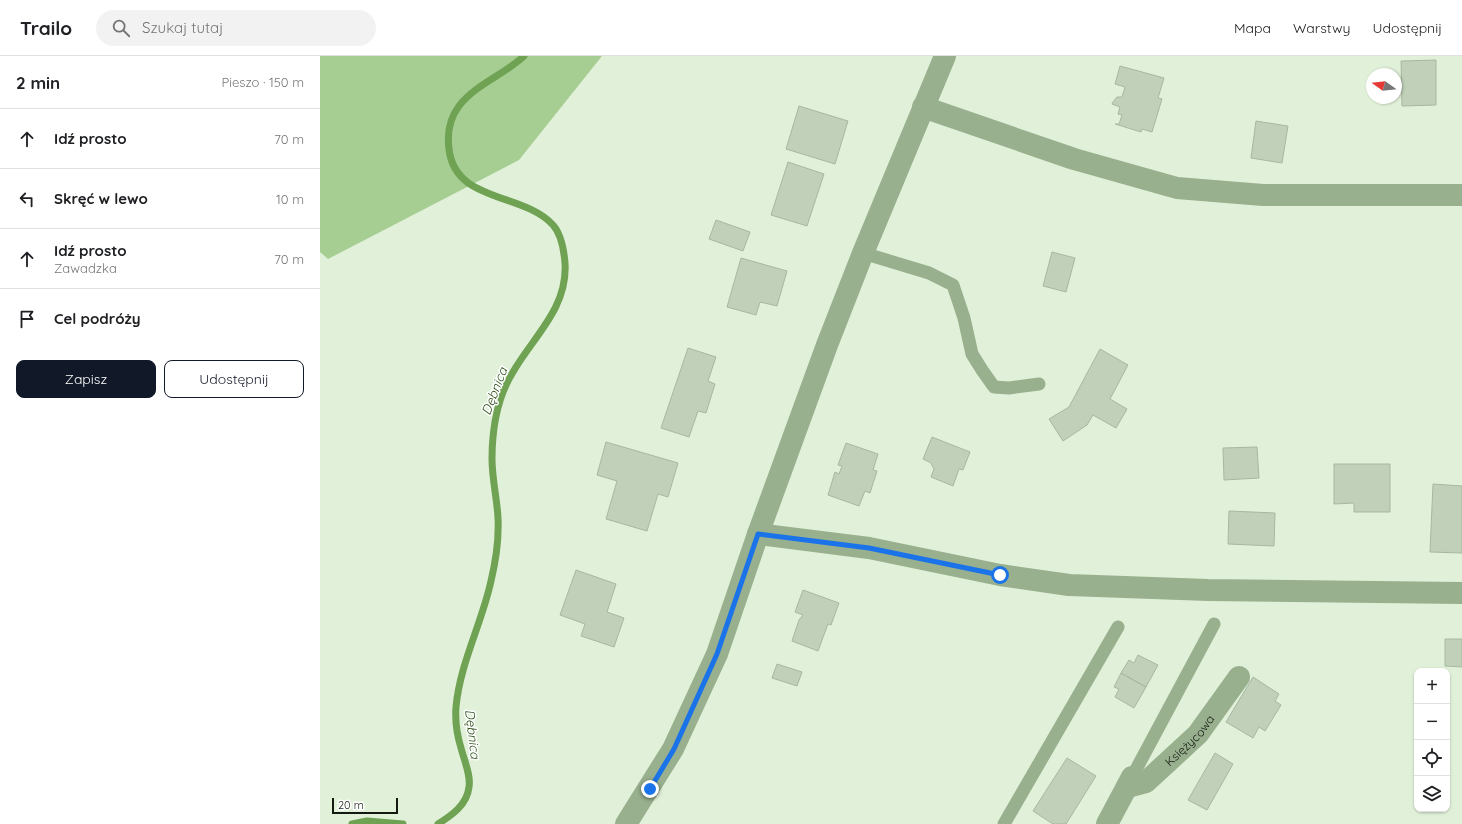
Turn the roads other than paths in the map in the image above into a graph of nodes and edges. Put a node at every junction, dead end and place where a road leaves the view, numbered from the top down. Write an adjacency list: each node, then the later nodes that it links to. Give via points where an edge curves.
1 (945, 56): 2 (street)
2 (923, 107): 3 (street, via 1074,159 1176,188 1263,195); 4 (street)
3 (1462, 194)
4 (863, 253): 5 (lane, via 929,273 953,285 972,354 994,386 1009,388); 6 (street)
5 (1038, 384)
6 (758, 534): 7 (street, via 869,548 1000,575 1069,585 1208,590); 12 (street, via 717,654 694,706 674,749)
7 (1462, 593)
8 (1214, 624): 11 (lane)
9 (1118, 627): 13 (lane)
10 (1239, 677): 11 (street, Księżycowa, via 1198,734 1146,782)
11 (1130, 782): 14 (street)
12 (626, 824)
13 (1004, 824)
14 (1107, 824)

